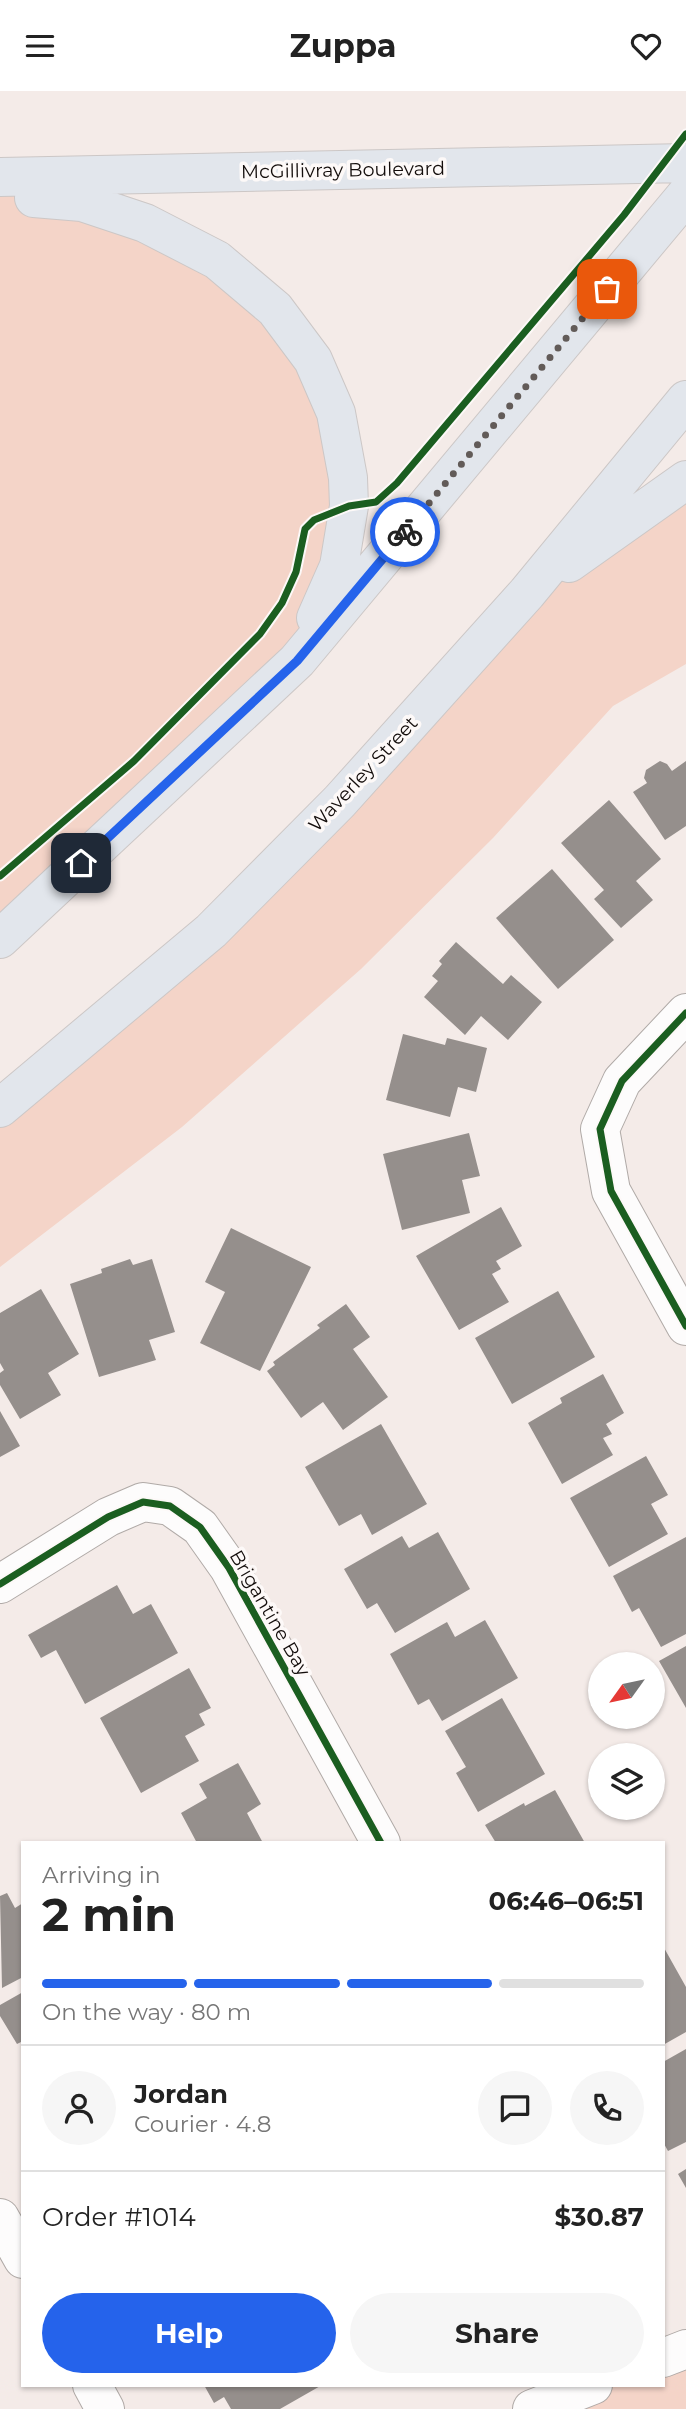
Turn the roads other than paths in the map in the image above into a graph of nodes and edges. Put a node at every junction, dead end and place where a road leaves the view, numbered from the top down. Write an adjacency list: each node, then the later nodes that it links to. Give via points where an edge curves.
1 (686, 163): 2 (main road, McGillivray Boulevard)
2 (0, 177)
3 (0, 195): 8 (main road, via 82,202 145,223 217,260 275,309 313,360 336,413 349,506 339,566)
4 (686, 195): 8 (main road)
5 (686, 400): 7 (main road, Waverley Street)
6 (686, 480): 7 (main road)
7 (527, 593): 11 (main road, Waverley Street, via 340,801 211,931)
8 (297, 661): 9 (main road)
9 (0, 939)
10 (686, 1013): 12 (street, via 622,1081 600,1129 611,1191)
11 (0, 1108)
12 (686, 1326)
13 (0, 1584): 14 (street, Brigantine Bay, via 108,1517 143,1502 170,1506 200,1527 229,1568)
14 (380, 1841)
15 (0, 2218): 16 (street)
16 (21, 2255)
17 (686, 2349): 18 (street)
18 (665, 2357)
19 (93, 2387): 21 (street)
20 (588, 2387): 22 (street)
21 (105, 2409)
22 (532, 2409)

